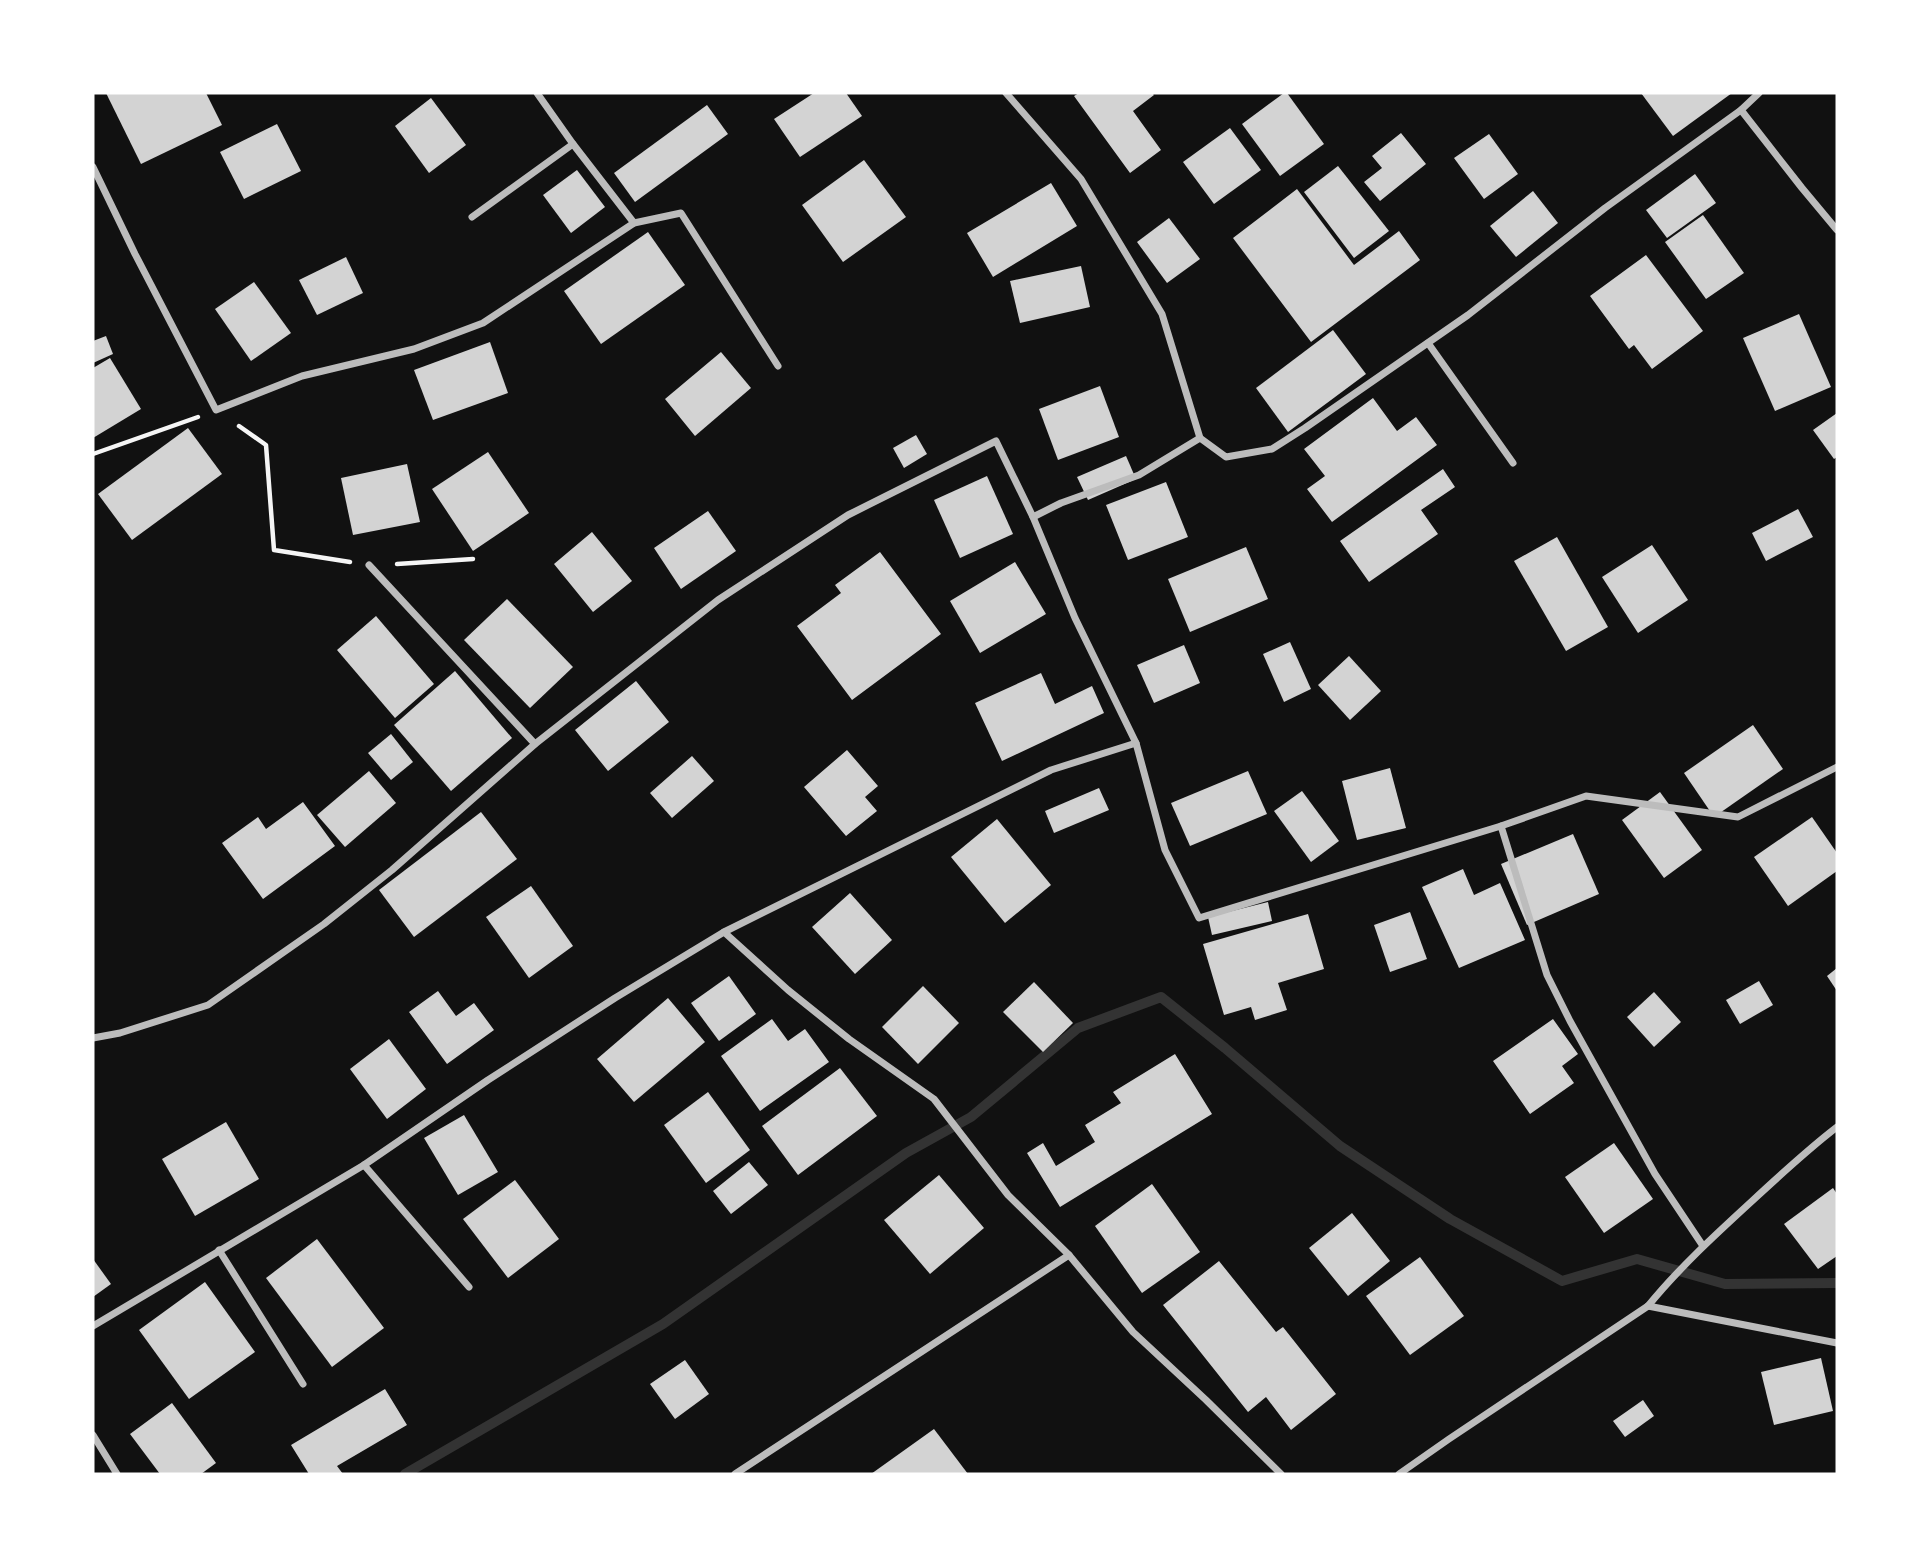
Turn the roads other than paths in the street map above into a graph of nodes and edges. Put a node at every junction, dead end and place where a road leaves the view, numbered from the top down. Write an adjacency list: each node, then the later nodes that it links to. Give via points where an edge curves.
1 (537, 93): 5 (street)
2 (1006, 93): 12 (street, via 1082,179 1163,314)
3 (1759, 93): 4 (street)
4 (1741, 110): 9 (street); 10 (street)
5 (573, 144): 7 (street); 8 (street)
6 (93, 167): 8 (street, via 216,410 302,376 414,349 483,323)
7 (472, 217)
8 (634, 223): 11 (street, via 681,214)
9 (1837, 229)
10 (1428, 343): 12 (street, via 1272,449 1226,457); 13 (street)
11 (778, 366)
12 (1200, 438): 14 (street, via 1139,475)
13 (1513, 463)
14 (1033, 517): 16 (street, via 1075,618); 17 (street, via 996,441 848,515 718,600)
15 (369, 565): 17 (street)
16 (1136, 743): 19 (street, via 1165,850 1199,918); 20 (street, via 1051,770)
17 (535, 744): 21 (street, via 324,925 208,1005)
18 (1837, 767): 19 (street, via 1738,817 1586,796)
19 (1501, 826): 24 (street, via 1547,975 1656,1174)
20 (724, 932): 23 (street, via 488,1080); 26 (street, via 849,1039 934,1099 1008,1195)
21 (93, 1038)
22 (1837, 1127): 24 (street)
23 (364, 1165): 25 (street); 27 (street)
24 (1703, 1246): 28 (street)
25 (219, 1250): 29 (street); 31 (street)
26 (1069, 1255): 34 (street); 35 (street, via 1133,1332)
27 (468, 1287)
28 (1648, 1306): 30 (street); 36 (street)
29 (93, 1326)
30 (1837, 1343)
31 (303, 1384)
32 (93, 1435): 33 (street)
33 (117, 1474)
34 (735, 1474)
35 (1281, 1474)
36 (1399, 1474)

